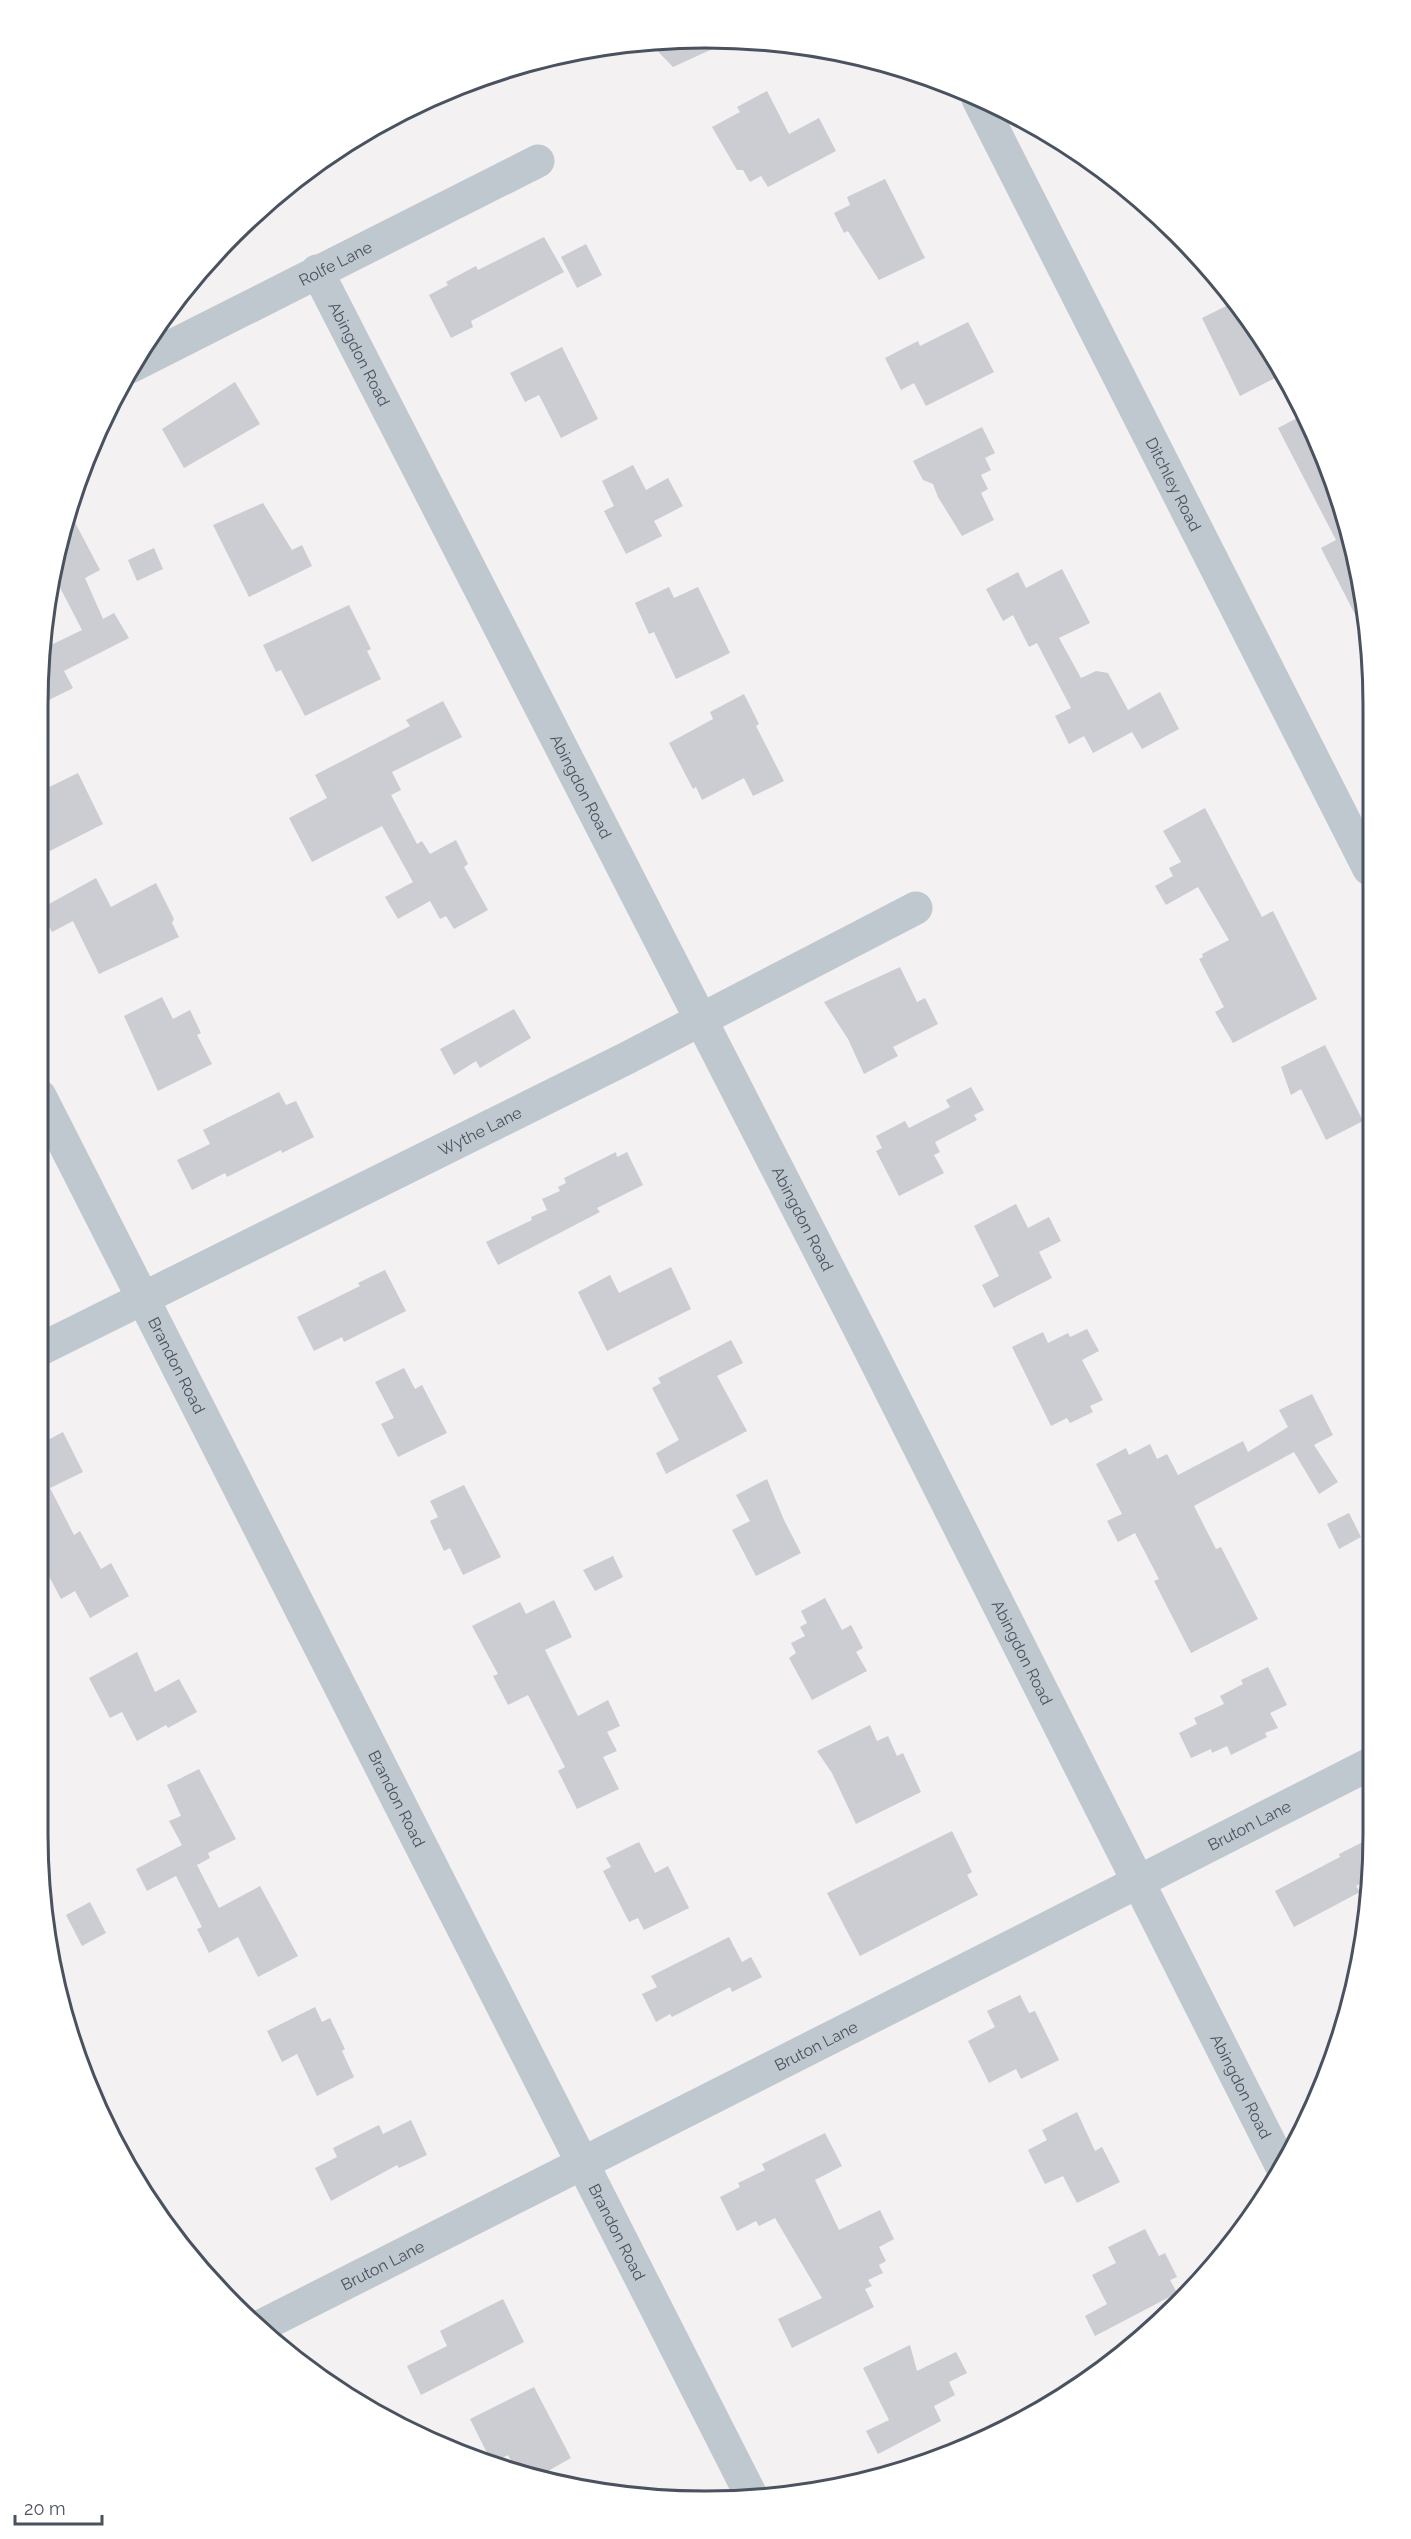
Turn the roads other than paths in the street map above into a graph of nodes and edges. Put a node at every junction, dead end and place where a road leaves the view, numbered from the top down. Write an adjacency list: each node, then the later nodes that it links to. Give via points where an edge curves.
1 (984, 110): 5 (street, Ditchley Road)
2 (538, 161): 3 (street, Rolfe Lane)
3 (317, 271): 4 (street, Rolfe Lane); 7 (street, Abingdon Road)
4 (148, 358)
5 (1363, 857)
6 (916, 908): 7 (street, Wythe Lane)
7 (700, 1019): 9 (street, Wythe Lane); 12 (street, Abingdon Road)
8 (48, 1111): 9 (street, Brandon Road)
9 (144, 1297): 10 (street, Wythe Lane); 14 (street, Brandon Road)
10 (48, 1345)
11 (1363, 1768): 12 (street, Bruton Lane)
12 (1138, 1881): 13 (street, Abingdon Road); 14 (street, Bruton Lane)
13 (1277, 2158)
14 (584, 2164): 15 (street, Bruton Lane); 16 (street, Brandon Road)
15 (267, 2323)
16 (748, 2490)

